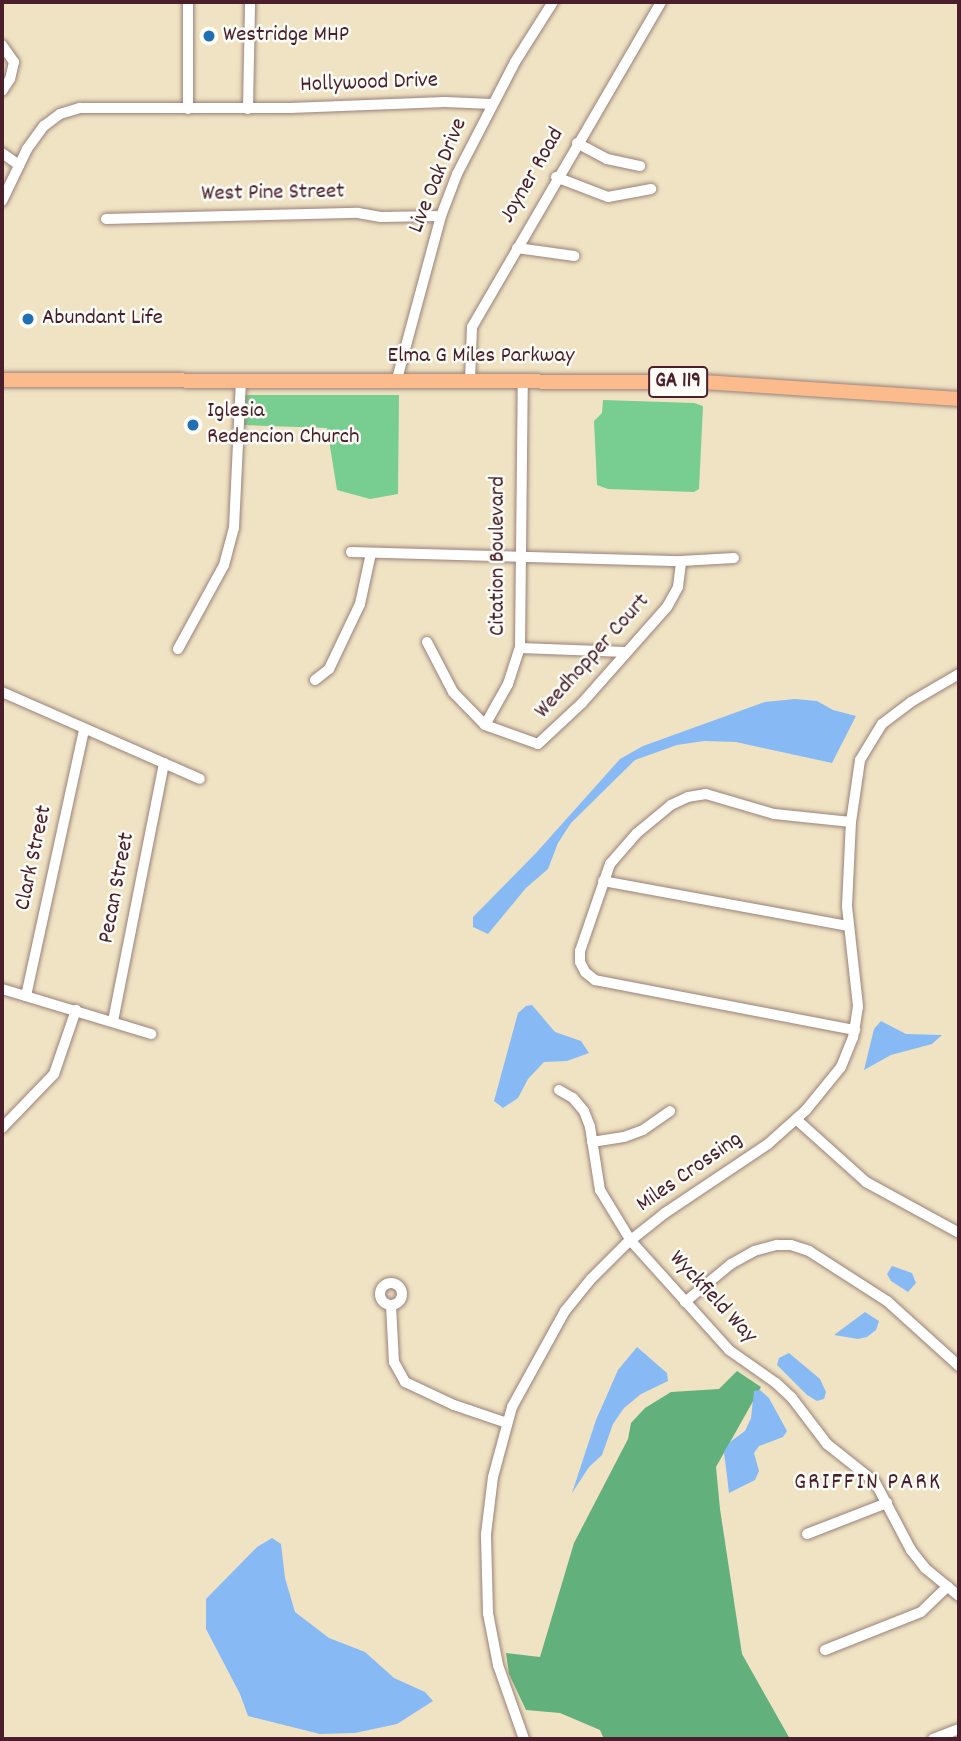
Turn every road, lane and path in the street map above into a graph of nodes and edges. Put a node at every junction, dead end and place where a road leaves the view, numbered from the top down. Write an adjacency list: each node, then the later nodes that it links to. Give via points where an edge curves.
1 (188, 2): 8 (street)
2 (250, 2): 9 (street)
3 (553, 2): 7 (street, Live Oak Drive)
4 (661, 2): 10 (street, Joyner Road)
5 (2, 46): 6 (street, via 14,62)
6 (2, 91)
7 (492, 104): 9 (street, Hollywood Drive); 17 (street, Live Oak Drive)
8 (188, 109): 9 (street, Hollywood Drive); 12 (street, Hollywood Drive, via 80,108 60,114 44,126)
9 (248, 109)
10 (577, 143): 13 (street, via 607,159); 14 (street, Joyner Road)
11 (2, 153): 12 (street)
12 (19, 165): 16 (street, Hollywood Drive)
13 (640, 166)
14 (556, 177): 15 (street, via 608,197); 19 (street, Joyner Road)
15 (651, 189)
16 (2, 201)
17 (441, 216): 18 (street, West Pine Street, via 358,213); 21 (street, Live Oak Drive)
18 (106, 219)
19 (517, 248): 20 (street); 24 (street, Joyner Road, via 472,327)
20 (574, 256)
21 (397, 379): 24 (main road, Elma G Miles Parkway / GA 119); 25 (main road, Elma G Miles Parkway / GA 119)
22 (2, 380): 25 (main road, Elma G Miles Parkway / GA 119)
23 (523, 380): 24 (main road, Elma G Miles Parkway / GA 119); 26 (main road, Elma G Miles Parkway / GA 119, via 712,382); 29 (street, Citation Boulevard)
24 (470, 381)
25 (241, 382): 34 (street, via 234,528 224,565)
26 (959, 399)
27 (351, 552): 28 (street)
28 (372, 553): 29 (street); 37 (street, via 360,604 329,669)
29 (519, 555): 31 (street); 33 (street, Citation Boulevard)
30 (734, 558): 31 (street)
31 (681, 561): 35 (street, Weedhopper Court, via 673,598)
32 (427, 642): 39 (street, Weedhopper Court, via 453,692)
33 (520, 648): 35 (street); 39 (street, Citation Boulevard, via 514,672)
34 (178, 649)
35 (626, 652): 39 (street, Weedhopper Court, via 538,744)
36 (959, 674): 43 (street, Miles Crossing, via 882,723 860,760)
37 (315, 680)
38 (2, 693): 40 (street)
39 (485, 725)
40 (84, 730): 41 (street); 47 (street, Clark Street)
41 (164, 763): 42 (street); 49 (street, Pecan Street)
42 (200, 779)
43 (851, 822): 44 (street, via 774,814 706,794 688,797 657,814 637,833 610,863); 45 (street, Miles Crossing)
44 (603, 881): 45 (street); 50 (street, via 580,951 584,972 595,980)
45 (848, 926): 50 (street, Miles Crossing, via 858,1006)
46 (2, 989): 47 (street)
47 (26, 996): 48 (street)
48 (76, 1010): 49 (street); 55 (street, via 54,1074)
49 (113, 1021): 51 (street)
50 (855, 1030): 54 (street, Miles Crossing, via 841,1067)
51 (152, 1034)
52 (559, 1090): 56 (street, Wyckfield Way, via 584,1111)
53 (670, 1111): 56 (street, via 643,1130)
54 (797, 1120): 57 (street, via 857,1176); 58 (street, Miles Crossing)
55 (2, 1128)
56 (592, 1142): 58 (street, Wyckfield Way, via 600,1190)
57 (959, 1233)
58 (631, 1241): 59 (street, Wyckfield Way); 62 (street, Miles Crossing, via 565,1311 538,1355)
59 (685, 1302): 61 (street, via 754,1251 791,1245 809,1251 887,1301); 63 (street, Wyckfield Way, via 740,1360 792,1398 816,1433 875,1482)
60 (391, 1305): 62 (street, via 394,1362 405,1382)
61 (959, 1366)
62 (507, 1423): 69 (street, Miles Crossing, via 493,1477 486,1534 488,1613 498,1665)
63 (887, 1503): 64 (street); 65 (street, Wyckfield Way, via 911,1550)
64 (807, 1534)
65 (948, 1586): 66 (street, Wyckfield Way); 67 (street, via 921,1612)
66 (959, 1595)
67 (825, 1650)
68 (959, 1729): 70 (street)
69 (524, 1739)
70 (933, 1739)

